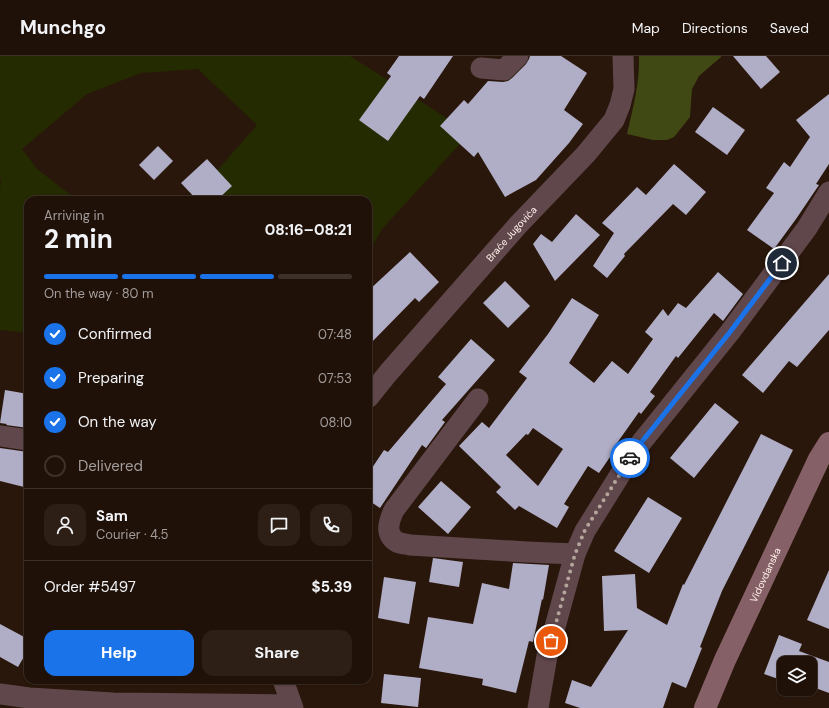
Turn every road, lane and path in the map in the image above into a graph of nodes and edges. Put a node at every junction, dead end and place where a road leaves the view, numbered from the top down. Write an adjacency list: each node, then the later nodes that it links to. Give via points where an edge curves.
1 (518, 56): 3 (street, via 504,70)
2 (623, 56): 5 (street, Braće Jugovića, via 624,89 614,120 586,154 518,225)
3 (481, 68)
4 (829, 192): 10 (street, via 807,228 730,332 636,449 585,530)
5 (372, 393)
6 (478, 399): 10 (street, via 394,510 388,524 390,536 398,542 410,545)
7 (0, 436): 8 (street)
8 (24, 439)
9 (829, 443): 15 (street, Vidovdanska, via 725,660)
10 (575, 554): 14 (street, via 547,656)
11 (284, 684): 13 (street)
12 (0, 694): 13 (street, via 113,703)
13 (292, 707)
14 (538, 708)
15 (705, 708)

